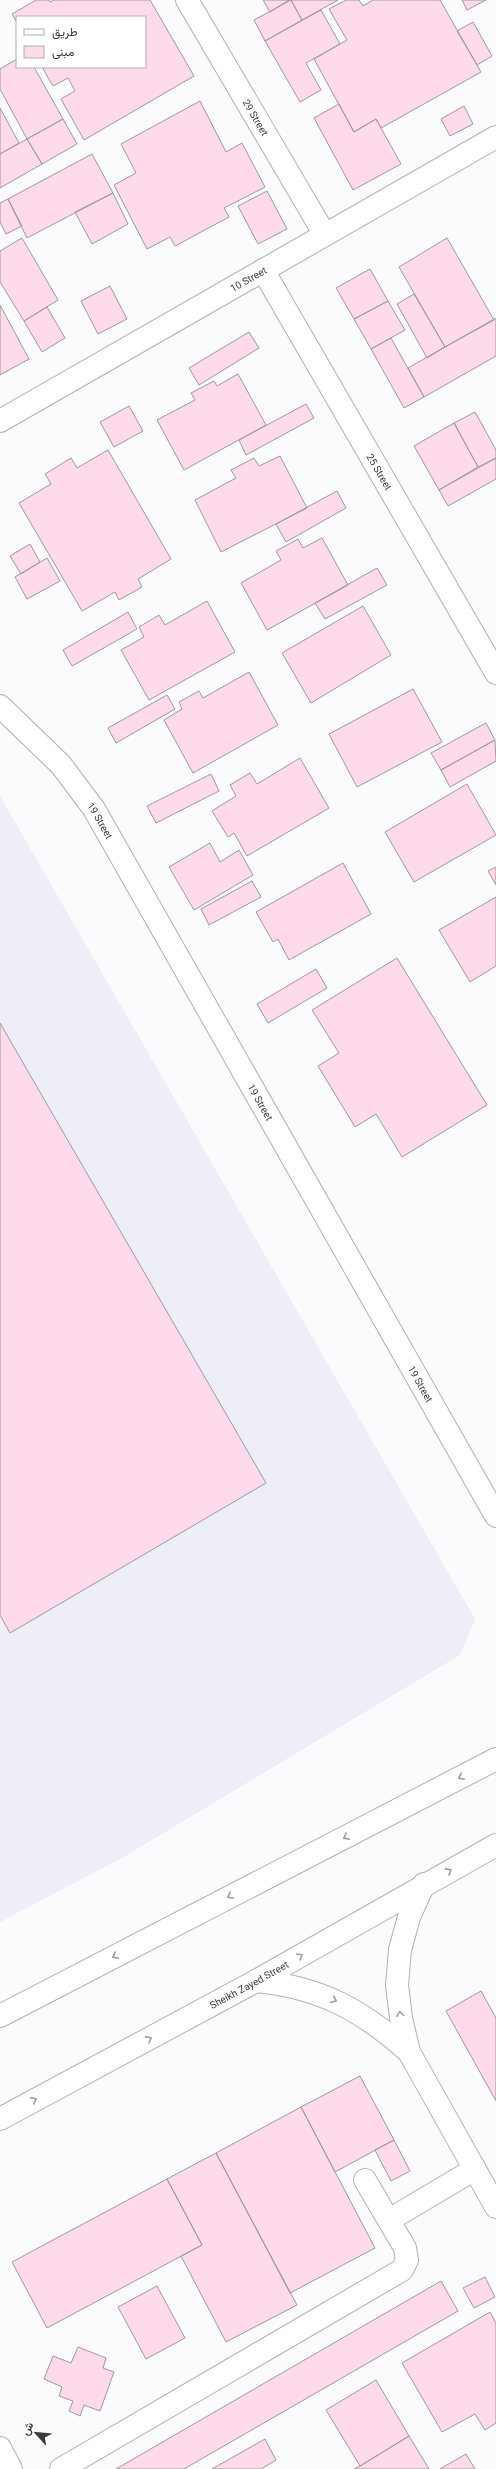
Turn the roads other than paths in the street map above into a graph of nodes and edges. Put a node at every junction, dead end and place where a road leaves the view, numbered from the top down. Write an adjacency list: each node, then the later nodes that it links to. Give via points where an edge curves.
1 (187, 0): 3 (street, 29 Street)
2 (496, 137): 3 (street, 10 Street)
3 (325, 235): 4 (street, 10 Street)
4 (263, 270): 5 (street, 10 Street); 6 (street, 25 Street)
5 (0, 421)
6 (496, 673)
7 (0, 706): 8 (street, 19 Street, via 61,766 94,809)
8 (496, 1516)
9 (492, 1758): 13 (street, one-way to 13)
10 (496, 1845): 11 (street, Sheikh Zayed Street, one-way to 10)
11 (424, 1884): 12 (street, Sheikh Zayed Street, one-way to 11); 14 (street, one-way to 11, via 397,1985 400,1950 409,1917)
12 (256, 1981): 14 (street, one-way to 14, via 287,1984 327,1997 353,2009); 15 (street, Sheikh Zayed Street, one-way to 12)
13 (0, 2016)
14 (409, 2052): 16 (street)
15 (0, 2119)
16 (475, 2169): 18 (street); 19 (street)
17 (365, 2180): 19 (street)
18 (496, 2207)
19 (389, 2220): 22 (street, via 406,2248 407,2260 402,2270)
20 (0, 2448): 21 (street)
21 (11, 2469)
22 (61, 2469)

